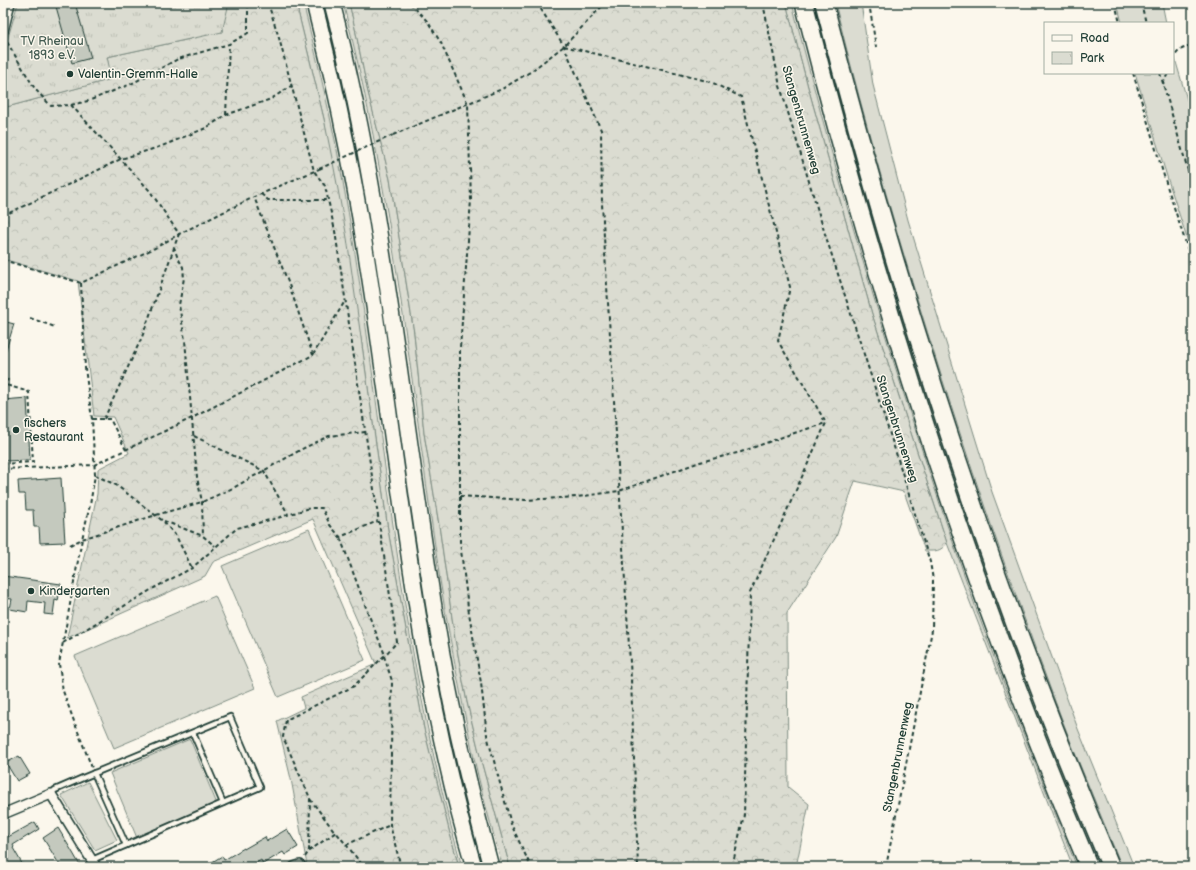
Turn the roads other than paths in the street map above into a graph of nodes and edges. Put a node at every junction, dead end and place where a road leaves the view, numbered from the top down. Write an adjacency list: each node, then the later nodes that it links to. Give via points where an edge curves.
1 (10, 3): 6 (street)
2 (314, 3): 14 (highway, via 344,129 358,208 409,559 432,694 451,781)
3 (332, 3): 15 (highway, via 352,86 376,212 440,645 459,743)
4 (804, 3): 16 (highway, via 878,277 932,449 1004,653)
5 (824, 3): 17 (highway, via 884,227 948,432 1021,639)
6 (3, 31)
7 (193, 733): 8 (lane); 10 (lane); 10 (lane, via 230,716 260,788)
8 (94, 773): 9 (lane); 12 (lane)
9 (51, 794): 11 (street); 13 (street)
10 (222, 803): 12 (lane)
11 (3, 814)
12 (126, 845): 13 (lane)
13 (94, 864)
14 (474, 867)
15 (492, 867)
16 (1089, 867)
17 (1111, 867)

